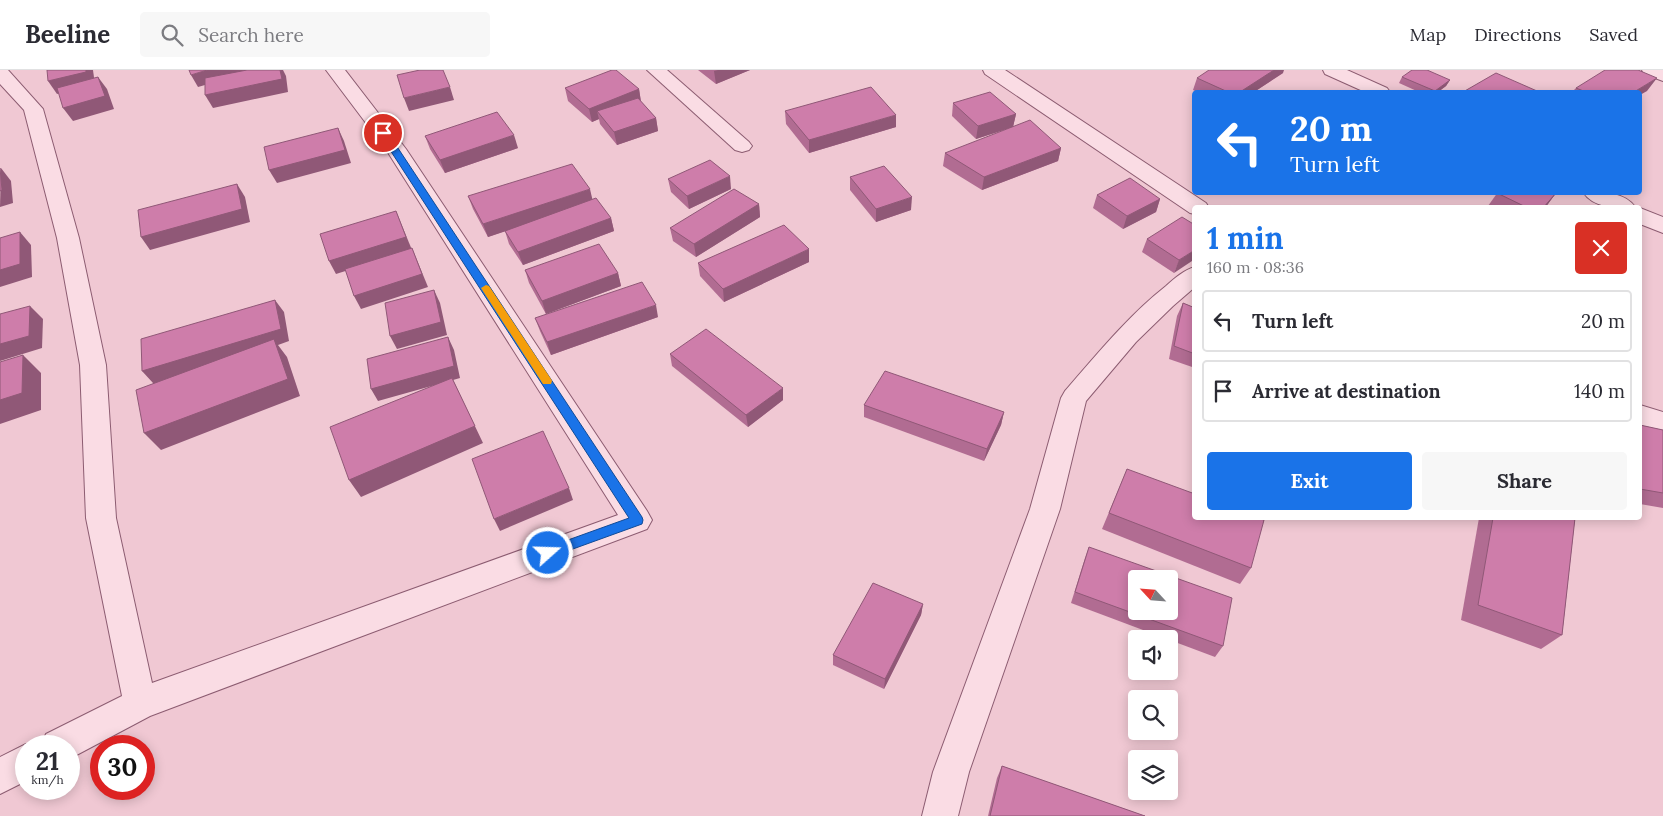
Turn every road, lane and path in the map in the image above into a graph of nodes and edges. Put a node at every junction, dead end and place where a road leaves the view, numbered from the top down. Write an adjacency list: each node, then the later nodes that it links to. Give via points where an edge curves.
1 (334, 70): 18 (street, via 396,149 637,520)
2 (656, 70): 9 (street)
3 (992, 70): 11 (street)
4 (1332, 70): 8 (street)
5 (1651, 70): 7 (street)
6 (0, 72): 18 (street, via 33,109 68,238 94,365 101,518)
7 (1663, 75)
8 (1376, 90)
9 (742, 146)
10 (1599, 195): 12 (street)
11 (1194, 205)
12 (1618, 205)
13 (1642, 216): 14 (street)
14 (1663, 226)
15 (1192, 278): 22 (street, via 1127,336 1074,398 1045,509 951,772)
16 (1642, 416): 17 (street)
17 (1663, 422)
18 (140, 704): 19 (street)
19 (79, 735)
20 (15, 768): 21 (street)
21 (0, 776)
22 (940, 816)

